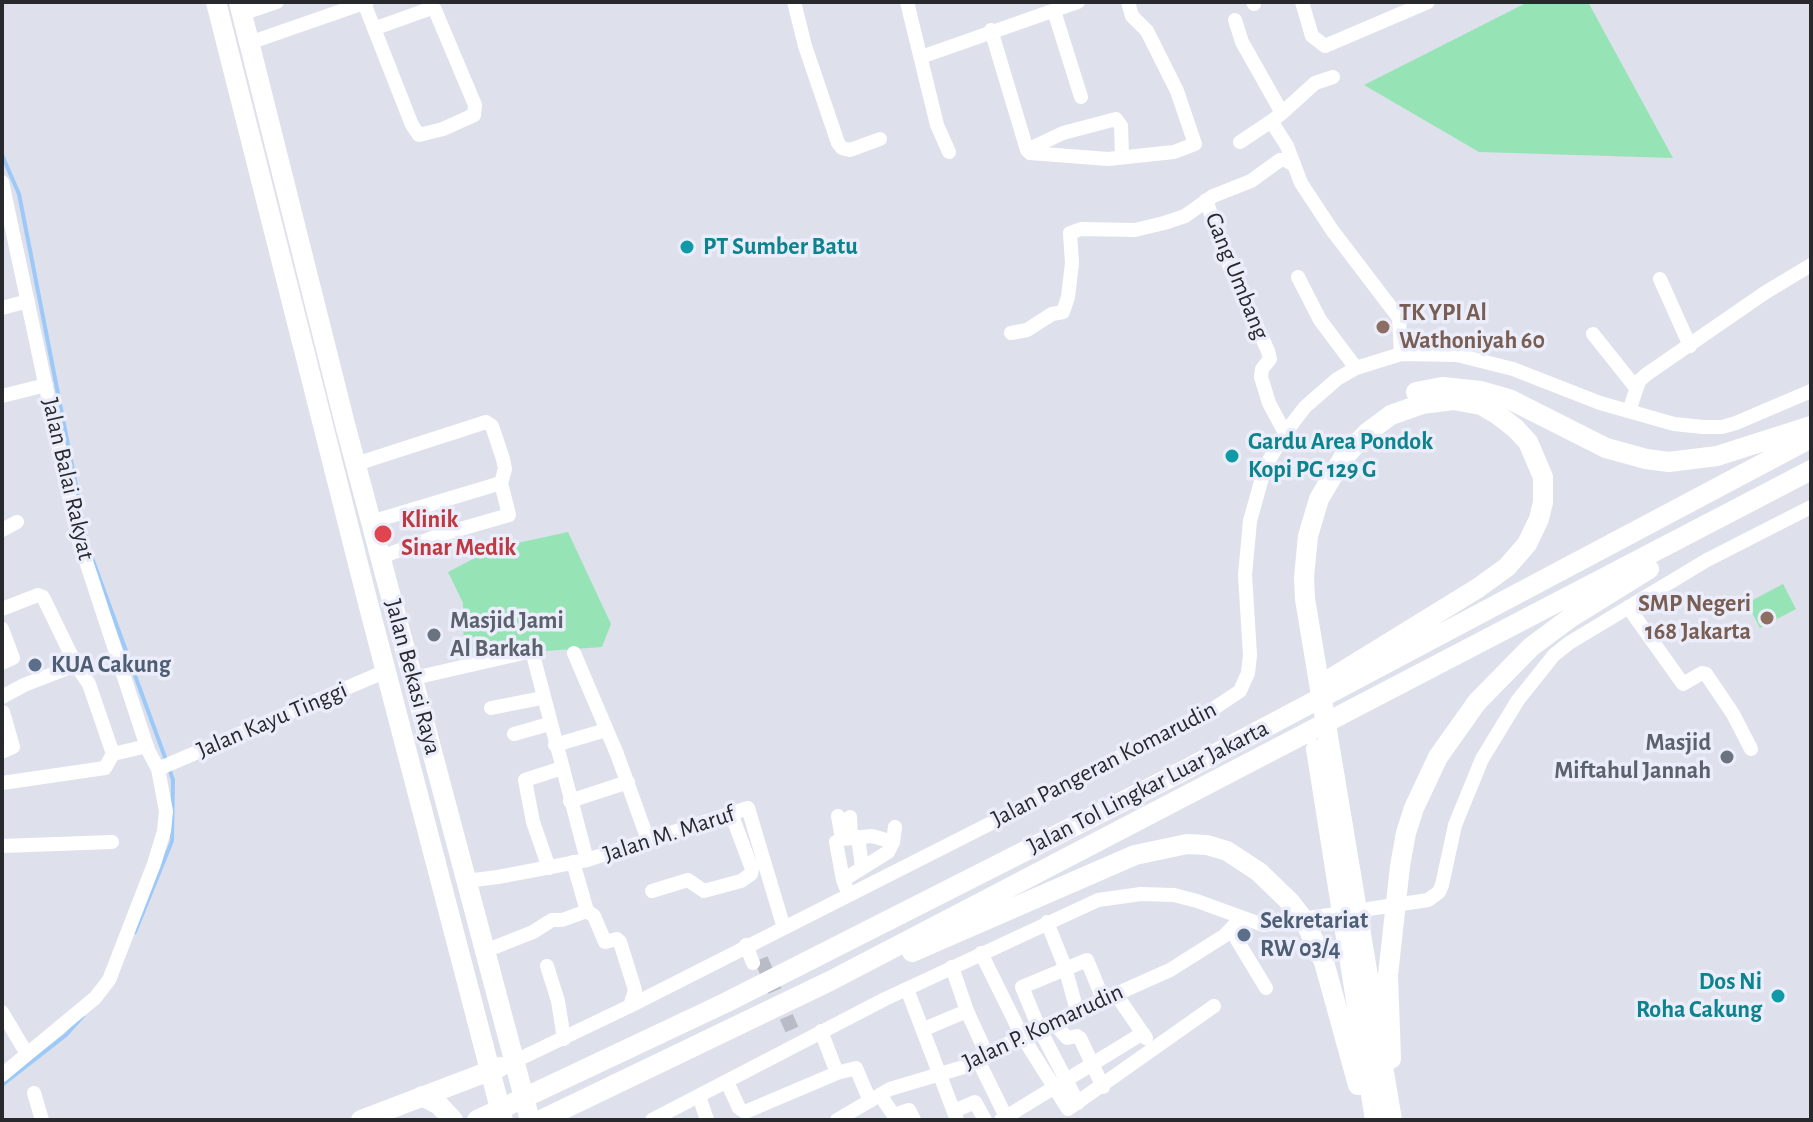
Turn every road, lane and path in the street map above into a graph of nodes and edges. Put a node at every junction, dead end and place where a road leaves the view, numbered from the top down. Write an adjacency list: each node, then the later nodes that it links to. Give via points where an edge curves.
1 (217, 2): 47 (highway, Jalan Bekasi Raya)
2 (225, 2): 157 (highway)
3 (277, 2): 11 (street)
4 (366, 2): 14 (street); 16 (street)
5 (794, 2): 21 (street, via 838,143 850,150)
6 (907, 2): 17 (street)
7 (1078, 2): 12 (street)
8 (1128, 2): 25 (street, via 1177,91 1195,144 1174,152)
9 (1302, 2): 10 (street, via 1312,36 1325,46)
10 (1428, 2)
11 (240, 8): 16 (highway, Jalan Bekasi Raya)
12 (1054, 11): 15 (street); 19 (street)
13 (1235, 20): 20 (street)
14 (376, 28): 14 (street, via 419,135 474,115 475,105 435,10)
15 (991, 30): 17 (street); 23 (street)
16 (249, 43): 45 (highway, Jalan Bekasi Raya)
17 (921, 57): 24 (street)
18 (1333, 77): 20 (street, via 1315,83)
19 (1081, 97)
20 (1277, 116): 22 (street); 26 (street)
21 (880, 139)
22 (1240, 142)
23 (1027, 150): 25 (street, via 1075,158); 25 (street, via 1063,133 1116,119)
24 (949, 152)
25 (1122, 157)
26 (1294, 165): 29 (street, via 1280,160 1251,181); 39 (street, via 1332,230 1399,318)
27 (2, 182): 28 (street, Jalan Balai Rakyat)
28 (4, 198): 30 (street, Jalan Balai Rakyat)
29 (1206, 200): 36 (street, Gang Umbang, via 1185,216 1146,228 1070,233 1072,263 1063,312); 49 (street, Gang Umbang, via 1268,351 1270,359 1261,377)
30 (9, 242): 34 (street, Jalan Balai Rakyat)
31 (1811, 265): 38 (street)
32 (1298, 277): 40 (street, via 1320,320)
33 (1660, 279): 38 (street)
34 (28, 301): 35 (street); 41 (street, Jalan Balai Rakyat)
35 (2, 308)
36 (1011, 333)
37 (1593, 334): 42 (street)
38 (1690, 346): 42 (street, via 1647,374)
39 (1401, 354): 40 (street, Jalan Pangeran Komarudin); 46 (street, Jalan Pangeran Komarudin, via 1475,358)
40 (1356, 368): 49 (street, Jalan Pangeran Komarudin, via 1320,391)
41 (46, 385): 44 (street); 78 (street, Jalan Balai Rakyat, via 78,537)
42 (1636, 388): 46 (street)
43 (1811, 391): 46 (street, Jalan Pangeran Komarudin, via 1722,427 1674,424)
44 (2, 396)
45 (342, 411): 47 (highway); 51 (highway, Jalan Bekasi Raya)
46 (1629, 411)
47 (321, 415): 61 (highway, Jalan Bekasi Raya)
48 (1811, 426): 68 (highway, via 1717,456 1669,462 1606,448 1509,399 1481,391 1442,387 1391,401 1336,446 1301,510 1291,578)
49 (1285, 433): 100 (street, Jalan Pangeran Komarudin, via 1265,467 1250,521 1245,575 1250,655 1240,691)
50 (1811, 438): 84 (highway, Jalan Tol Lingkar Luar Jakarta)
51 (356, 464): 53 (street, via 486,422 492,426 505,469); 57 (highway, Jalan Bekasi Raya)
52 (1811, 470): 54 (highway, Jalan Tol Lingkar Luar Jakarta)
53 (501, 483): 57 (street); 59 (street, via 508,516)
54 (1782, 487): 113 (highway, Jalan Tol Lingkar Luar Jakarta); 167 (highway, via 1540,640 1477,702 1438,757 1406,833 1390,940)
55 (1811, 507): 62 (street)
56 (17, 522): 58 (street)
57 (371, 522): 59 (highway, Jalan Bekasi Raya)
58 (2, 530)
59 (381, 557): 60 (highway, Jalan Bekasi Raya)
60 (387, 580): 61 (highway); 70 (highway, Jalan Bekasi Raya)
61 (364, 586): 69 (highway, Jalan Bekasi Raya)
62 (1628, 607): 79 (street, via 1683,684 1706,674); 103 (street, via 1554,655 1518,700 1474,775 1439,892 1428,900 1272,925)
63 (2, 609): 67 (street, via 43,597)
64 (2, 629): 66 (street, via 13,658)
65 (574, 653): 75 (street)
66 (2, 663)
67 (76, 665): 72 (street, via 24,685); 81 (street, via 89,684)
68 (1309, 665): 84 (highway, via 1305,557 1312,517 1343,458 1391,415 1422,404 1467,401 1515,428 1528,442 1544,488 1534,532 1519,556 1478,588); 105 (highway)
69 (386, 671): 82 (street, Jalan Kayu Tinggi); 128 (highway, Jalan Bekasi Raya)
70 (414, 678): 71 (street, via 531,651); 98 (highway, Jalan Bekasi Raya)
71 (542, 698): 73 (street); 74 (street)
72 (3, 704): 80 (street, via 13,747)
73 (491, 708)
74 (549, 724): 76 (street); 77 (street)
75 (606, 730): 77 (street); 85 (street)
76 (514, 734)
77 (555, 745): 83 (street)
78 (147, 746): 81 (street); 82 (street, Jalan Balai Rakyat)
79 (1751, 749)
80 (2, 752)
81 (113, 754): 86 (street, via 105,768)
82 (164, 766): 131 (street, Jalan Balai Rakyat, via 164,831 109,980)
83 (562, 768): 87 (street); 96 (street, via 525,780)
84 (1183, 771): 155 (highway, Jalan Tol Lingkar Luar Jakarta, via 817,958)
85 (628, 782): 87 (street); 91 (street)
86 (2, 783)
87 (570, 801): 94 (street)
88 (731, 813): 91 (street, Jalan M. Maruf); 99 (street, via 751,874 704,891 688,880); 104 (street, Jalan M. Maruf, via 750,810)
89 (844, 817): 90 (street)
90 (850, 838): 95 (street); 95 (street, via 894,835 883,857); 97 (street, via 835,847)
91 (648, 840): 94 (street, Jalan M. Maruf)
92 (112, 842): 93 (street)
93 (2, 846)
94 (580, 861): 96 (street, Jalan M. Maruf); 101 (street)
95 (862, 867): 97 (street)
96 (549, 868): 98 (street, Jalan M. Maruf)
97 (843, 880): 100 (street)
98 (466, 881): 107 (highway, Jalan Bekasi Raya)
99 (652, 891)
100 (849, 895): 104 (street, Jalan Pangeran Komarudin)
101 (587, 911): 107 (street, via 552,920); 117 (street, via 605,942 620,942 635,990)
102 (1047, 922): 103 (street, via 1090,902 1141,894 1190,899); 108 (street); 112 (street)
103 (1236, 924): 114 (street); 116 (street, Jalan P. Komarudin, via 1170,970)
104 (784, 928): 106 (street, Jalan Pangeran Komarudin)
105 (1353, 935): 166 (highway); 167 (highway)
106 (750, 943): 109 (street); 117 (street, Jalan Pangeran Komarudin)
107 (485, 951): 124 (highway, Jalan Bekasi Raya)
108 (981, 953): 111 (street); 127 (street)
109 (757, 961)
110 (547, 966): 129 (street)
111 (952, 967): 115 (street); 119 (street)
112 (1065, 967): 116 (street, via 1088,960); 120 (street); 122 (street, via 1022,987)
113 (830, 981): 159 (highway, Jalan Tol Lingkar Luar Jakarta); 165 (highway, via 919,949 1123,860 1187,844 1207,845 1259,872 1304,920 1324,962)
114 (1266, 988)
115 (907, 989): 123 (street); 125 (street)
116 (1109, 996): 120 (street, Jalan P. Komarudin); 126 (street)
117 (630, 1006): 129 (street, Jalan Pangeran Komarudin)
118 (1214, 1006): 130 (street)
119 (967, 1011): 123 (street); 133 (street)
120 (1077, 1011): 122 (street, Jalan P. Komarudin)
121 (2, 1012): 131 (street)
122 (1046, 1025): 127 (street, Jalan P. Komarudin); 135 (street, via 1067,1038 1079,1037); 142 (street)
123 (924, 1029): 138 (street)
124 (506, 1030): 128 (highway); 134 (highway, Jalan Bekasi Raya)
125 (821, 1031): 137 (street); 141 (street, via 792,1039)
126 (1143, 1033): 130 (street); 132 (street)
127 (1022, 1036): 133 (street, Jalan P. Komarudin); 142 (street)
128 (480, 1037): 136 (highway, Jalan Bekasi Raya)
129 (564, 1039): 134 (street, Jalan Pangeran Komarudin)
130 (1153, 1049): 140 (street)
131 (27, 1054): 139 (street, Jalan Balai Rakyat)
132 (1106, 1054): 135 (street); 140 (street)
133 (983, 1058): 138 (street, Jalan P. Komarudin); 151 (street)
134 (515, 1061): 136 (highway); 158 (highway, Jalan Bekasi Raya)
135 (1091, 1066): 142 (street); 143 (street)
136 (489, 1071): 145 (highway); 156 (highway, Jalan Bekasi Raya)
137 (837, 1073): 147 (street, via 856,1068); 148 (street, via 792,1090)
138 (938, 1073): 147 (street, Jalan P. Komarudin); 149 (street)
139 (2, 1075)
140 (1119, 1075): 143 (street)
141 (727, 1082): 146 (street); 148 (street, via 741,1111)
142 (1059, 1083): 143 (street, via 1078,1103); 151 (street)
143 (1103, 1087)
144 (34, 1093): 152 (street)
145 (422, 1096): 153 (highway); 154 (highway)
146 (699, 1096): 160 (street); 161 (street)
147 (875, 1098): 150 (street); 162 (street, Jalan P. Komarudin)
148 (766, 1113)
149 (955, 1115): 164 (street, via 975,1102)
150 (895, 1117): 163 (street, via 909,1110)
151 (1004, 1118)
152 (42, 1120)
153 (361, 1120)
154 (453, 1120)
155 (477, 1120)
156 (503, 1120)
157 (510, 1120)
158 (530, 1120)
159 (541, 1120)
160 (652, 1120)
161 (707, 1120)
162 (839, 1120)
163 (914, 1120)
164 (985, 1120)
165 (1368, 1120)
166 (1375, 1120)
167 (1393, 1120)

